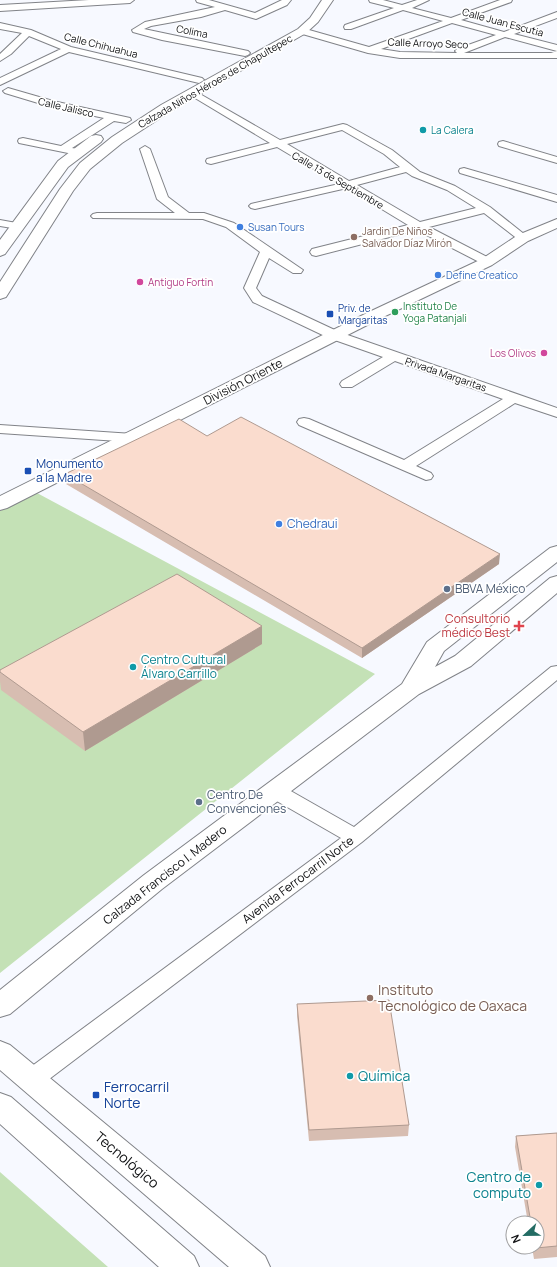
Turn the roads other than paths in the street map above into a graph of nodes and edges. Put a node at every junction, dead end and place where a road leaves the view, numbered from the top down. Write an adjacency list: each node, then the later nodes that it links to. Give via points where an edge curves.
1 (130, 0): 10 (street)
2 (200, 0): 9 (street)
3 (287, 0): 9 (street, via 256,16)
4 (317, 0): 22 (main road, Calzada Niños Héroes de Chapultepec, via 302,19 289,29)
5 (328, 0): 16 (main road, Calzada Niños Héroes de Chapultepec, via 314,20)
6 (373, 0): 11 (street, Calle Juan Escutia)
7 (424, 0): 11 (street)
8 (508, 0): 13 (street)
9 (226, 7): 22 (street, Colima, via 148,24 136,30)
10 (0, 8)
11 (403, 8): 13 (street, Calle Juan Escutia); 15 (street)
12 (557, 15): 18 (street)
13 (453, 20): 18 (street, Calle Juan Escutia); 21 (street)
14 (0, 26): 17 (street, Calle Chihuahua)
15 (348, 27)
16 (302, 31): 21 (street, Calle Arroyo Seco); 28 (main road, Calzada Niños Héroes de Chapultepec)
17 (28, 32): 19 (street, Calle Chihuahua); 24 (street)
18 (507, 34): 20 (street, Calle Juan Escutia); 23 (street)
19 (68, 49): 25 (street, Calle Chihuahua); 26 (street)
20 (557, 49): 23 (street, Calle Arroyo Seco, via 553,56)
21 (368, 50): 23 (street, Calle Arroyo Seco, via 400,55)
22 (245, 52): 25 (main road, Calzada Niños Héroes de Chapultepec)
23 (446, 55)
24 (0, 58)
25 (198, 80): 29 (main road, Calzada Niños Héroes de Chapultepec)
26 (0, 82)
27 (8, 91): 29 (street, Calle Jalisco, via 51,104)
28 (192, 93): 31 (street, Calle 13 de Septiembre); 56 (main road, Calzada Niños Héroes de Chapultepec, via 117,140 85,166)
29 (119, 119): 33 (street); 35 (main road, Calzada Niños Héroes de Chapultepec)
30 (23, 141): 33 (street)
31 (277, 144): 37 (street); 38 (street, via 343,127 388,152); 40 (street, Calle 13 de Septiembre)
32 (503, 144): 36 (street)
33 (63, 149): 35 (street)
34 (145, 149): 45 (street, via 163,199)
35 (79, 152): 47 (main road, Calzada Niños Héroes de Chapultepec, via 63,164)
36 (557, 160)
37 (211, 161)
38 (407, 168): 40 (street); 43 (street, via 451,188)
39 (464, 171): 41 (street)
40 (347, 185): 42 (street); 48 (street, Calle 13 de Septiembre)
41 (557, 199)
42 (255, 206)
43 (486, 209): 48 (street); 50 (street)
44 (97, 216): 45 (street)
45 (188, 217): 52 (street, via 204,216 230,225)
46 (0, 223): 47 (street)
47 (18, 226): 51 (main road, Calzada Niños Héroes de Chapultepec)
48 (418, 226): 53 (street); 54 (street, Calle 13 de Septiembre)
49 (555, 226): 50 (main road, División Oriente)
50 (523, 238): 54 (main road, División Oriente)
51 (0, 251)
52 (266, 251): 55 (street); 57 (street, Privada Margaritas, via 250,288 257,299)
53 (316, 252)
54 (487, 262): 57 (main road, División Oriente)
55 (297, 270)
56 (0, 294)
57 (334, 335): 58 (street, Privada Margaritas); 64 (main road, División Oriente)
58 (394, 356): 59 (street); 60 (street, Privada Margaritas)
59 (347, 384)
60 (514, 398): 61 (street, Privada Margaritas); 65 (street)
61 (557, 413)
62 (304, 422): 65 (street)
63 (0, 429): 64 (street)
64 (133, 438): 67 (main road, División Oriente)
65 (405, 466): 66 (street)
66 (426, 476)
67 (0, 504)
68 (557, 552): 71 (main road, Calzada Francisco I. Madero, via 435,647)
69 (557, 582): 71 (main road, Calzada Francisco I. Madero, via 463,662)
70 (557, 671): 73 (street, Avenida Ferrocarril Norte)
71 (411, 689): 72 (main road, Calzada Francisco I. Madero)
72 (276, 791): 73 (street); 74 (main road, Calzada Francisco I. Madero, via 154,882)
73 (355, 837): 76 (street, Avenida Ferrocarril Norte)
74 (0, 1006)
75 (0, 1053): 76 (main road, Tecnológico)
76 (32, 1079): 79 (main road, Tecnológico)
77 (0, 1106): 78 (main road)
78 (182, 1267)
79 (253, 1267)

